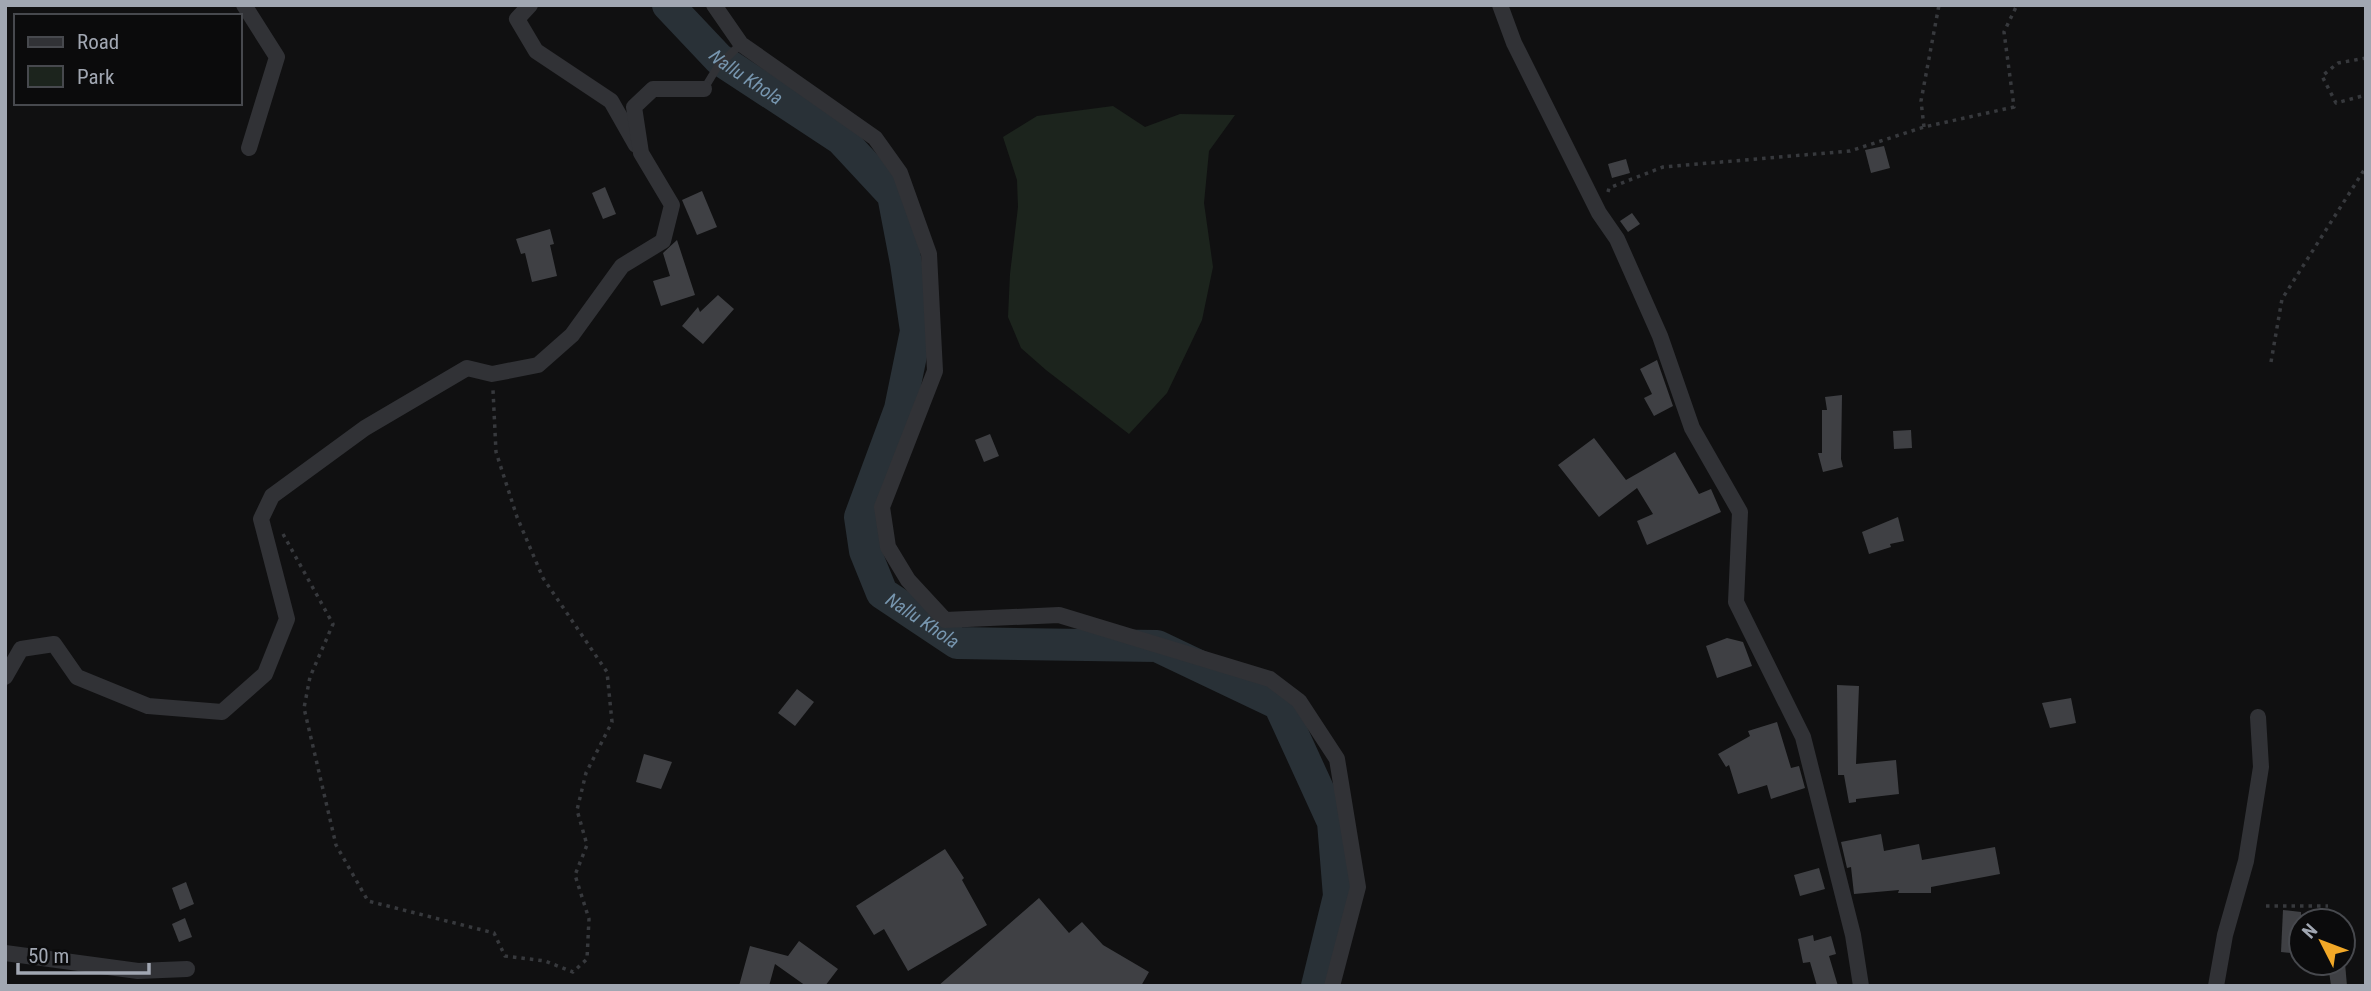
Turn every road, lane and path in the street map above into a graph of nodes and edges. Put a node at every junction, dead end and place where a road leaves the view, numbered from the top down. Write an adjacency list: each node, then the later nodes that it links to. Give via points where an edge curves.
1 (244, 5): 12 (street, via 277,57)
2 (530, 5): 13 (street, via 517,19 536,51 611,101)
3 (714, 5): 7 (street)
4 (1500, 5): 15 (street, via 1514,43)
5 (1939, 5): 11 (path, via 1921,101)
6 (2017, 5): 11 (path, via 2004,32 2014,107)
7 (741, 44): 9 (lane, via 718,65); 25 (street, via 875,138 900,173 929,254 935,371 882,508 888,547 908,580 945,620 1059,615 1270,679 1299,701 1337,759 1358,887)
8 (2366, 58): 10 (path, via 2338,63 2322,76 2336,103)
9 (704, 89): 13 (street, via 653,89 634,107)
10 (2366, 95)
11 (1924, 127): 15 (path, via 1850,151 1663,167 1609,188)
12 (249, 148)
13 (640, 153): 17 (street, via 672,205 663,241 622,266 572,335 538,365)
14 (2366, 167): 16 (path, via 2281,299)
15 (1599, 213): 26 (street, via 1617,239 1660,336 1692,428 1740,512 1736,602 1803,737 1853,935)
16 (2271, 362)
17 (492, 374): 18 (path, via 496,453 517,517 543,578 607,672 612,722 586,773 577,810 587,845 575,875 589,919 587,959 573,972 545,961 505,956 494,933 368,901 336,845 304,708 310,677 333,624); 19 (street, via 467,368 365,428 272,496 261,520 287,619 265,674 222,712 148,706 112,692 77,677 54,644 22,649)
18 (280, 528)
19 (5, 677)
20 (2258, 717): 27 (street, via 2262,767 2246,861)
21 (2266, 906): 22 (path)
22 (2328, 906)
23 (5, 953): 24 (street, via 138,971)
24 (187, 969)
25 (1332, 986)
26 (1861, 986)
27 (2216, 986)

